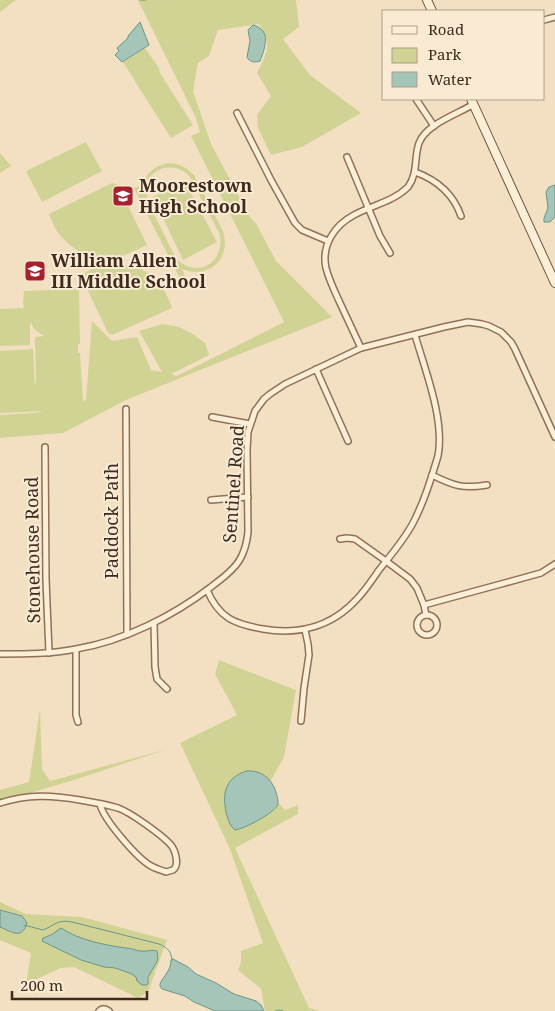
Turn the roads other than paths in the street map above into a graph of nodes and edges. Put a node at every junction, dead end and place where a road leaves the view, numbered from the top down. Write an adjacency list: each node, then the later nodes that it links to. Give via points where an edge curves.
1 (417, 100): 4 (street)
2 (473, 101): 4 (street); 11 (street)
3 (237, 113): 9 (street, via 295,223 302,230)
4 (434, 126): 6 (street, via 418,144)
5 (347, 157): 7 (street)
6 (415, 172): 7 (street, via 410,184 400,194); 8 (street, via 446,190)
7 (368, 209): 9 (street, via 344,221); 10 (street)
8 (461, 216)
9 (328, 241): 13 (street, via 326,267)
10 (390, 253)
11 (555, 282)
12 (415, 335): 13 (street, Sentinel Road); 17 (street, Sentinel Road, via 468,322 501,332 515,349); 22 (street, via 440,428 440,448)
13 (361, 348): 14 (street, Sentinel Road)
14 (316, 369): 18 (street, Sentinel Road, via 264,399); 20 (street)
15 (126, 409): 34 (street, Paddock Path)
16 (212, 417): 18 (street)
17 (552, 422): 19 (street, Sentinel Road)
18 (250, 424): 24 (street, Sentinel Road)
19 (555, 437)
20 (348, 441)
21 (45, 447): 36 (street, Stonehouse Road)
22 (432, 475): 23 (street, via 463,487); 27 (street, via 412,524)
23 (487, 486)
24 (248, 497): 25 (street); 29 (street, Sentinel Road, via 248,532 242,556 230,573)
25 (211, 500)
26 (340, 539): 27 (street, via 354,539)
27 (386, 561): 30 (street, via 410,579); 33 (street, via 345,611 324,624)
28 (555, 564): 30 (street, via 541,572)
29 (207, 590): 32 (street, Sentinel Road); 33 (street, via 222,614 241,624 275,631)
30 (424, 605): 31 (street)
31 (426, 615): 31 (street, via 420,617 416,626 421,634 428,635 433,633 437,624 432,616)
32 (154, 623): 34 (street, Sentinel Road); 38 (street, via 157,679)
33 (305, 630): 39 (street, via 309,655)
34 (127, 634): 35 (street, Sentinel Road)
35 (76, 650): 36 (street, Sentinel Road); 40 (street)
36 (49, 653): 37 (street, Sentinel Road)
37 (0, 654)
38 (166, 689)
39 (301, 721)
40 (78, 722)
41 (0, 803): 42 (street, via 38,795)
42 (100, 804): 42 (street, via 106,818 140,858 166,872 176,867 172,846 161,836 130,813)
43 (98, 1011): 44 (street, via 105,1008)
44 (109, 1011)

